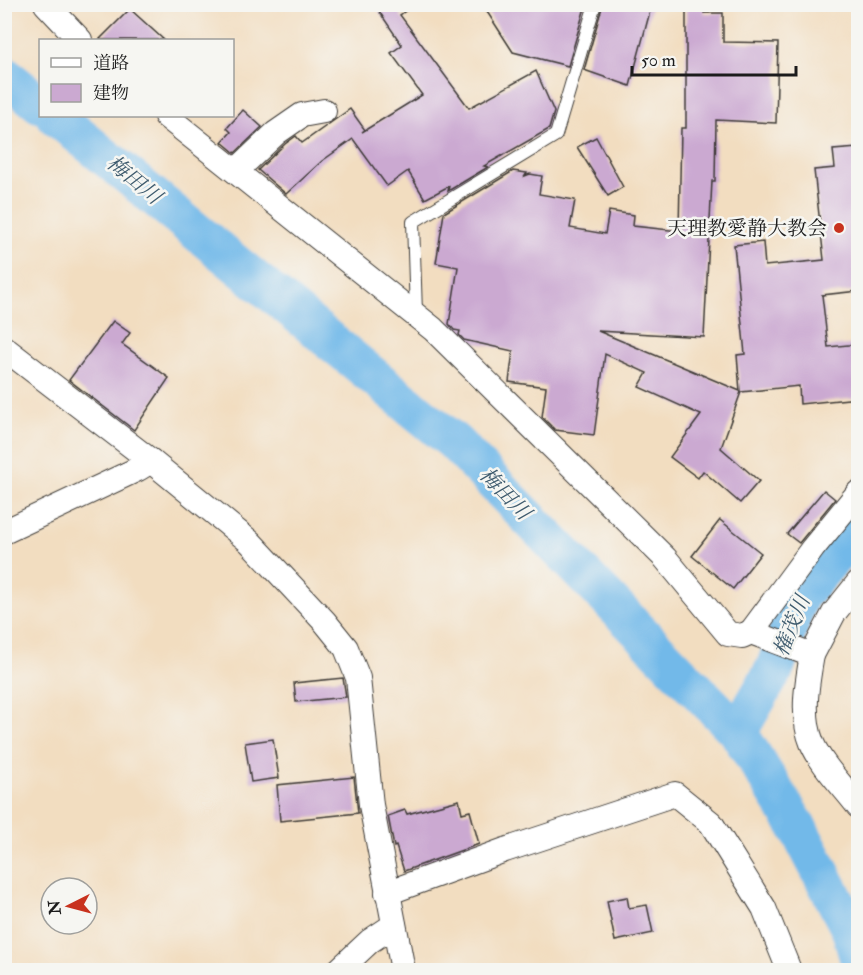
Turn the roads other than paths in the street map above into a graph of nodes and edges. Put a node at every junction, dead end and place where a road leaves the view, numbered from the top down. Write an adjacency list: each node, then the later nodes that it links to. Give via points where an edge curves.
1 (46, 4): 3 (street)
2 (595, 4): 7 (lane, via 556,135 413,222)
3 (79, 39)
4 (324, 111): 6 (street, via 302,115 276,133)
5 (167, 117): 6 (street)
6 (236, 171): 7 (street)
7 (416, 315): 13 (street, via 665,558 728,634)
8 (4, 348): 9 (street)
9 (151, 460): 11 (street); 16 (street, via 250,542 346,648 358,678 371,805)
10 (858, 493): 13 (street, via 813,548)
11 (4, 532)
12 (858, 583): 14 (street)
13 (754, 633): 14 (street)
14 (808, 653): 15 (street, via 807,720 812,742)
15 (858, 806)
16 (387, 893): 17 (street); 20 (street, via 675,794 711,823 764,908)
17 (394, 925): 18 (street); 19 (street)
18 (339, 970)
19 (403, 970)
20 (789, 970)

